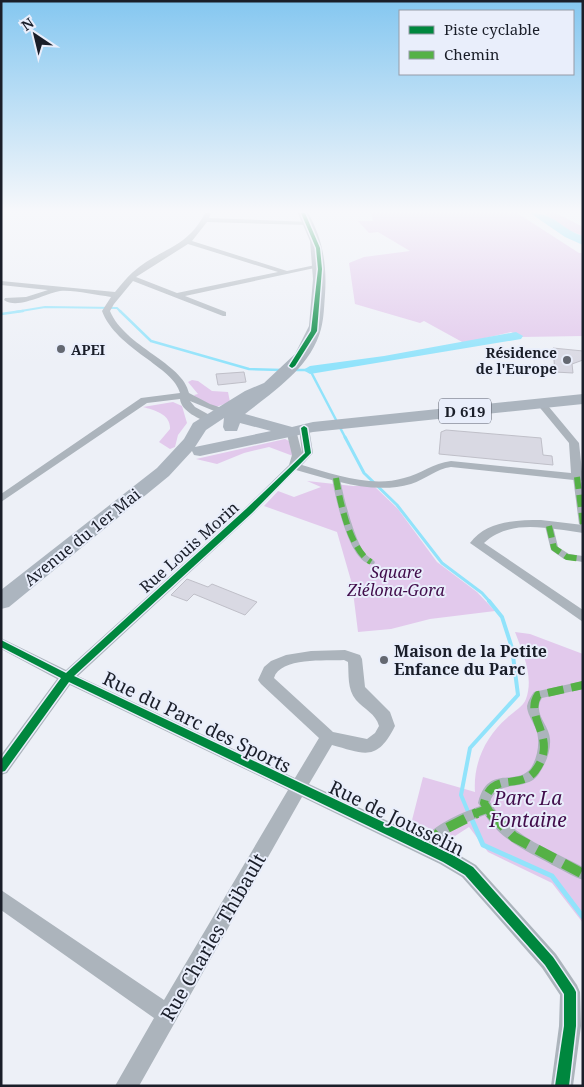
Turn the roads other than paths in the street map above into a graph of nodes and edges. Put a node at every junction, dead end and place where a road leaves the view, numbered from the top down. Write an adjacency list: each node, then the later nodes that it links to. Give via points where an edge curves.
1 (148, 264): 6 (street)
2 (256, 264): 5 (street)
3 (320, 264): 4 (main road)
4 (320, 267): 5 (street); 16 (main road, via 314,331 287,371)
5 (286, 273): 10 (street)
6 (131, 278): 9 (street); 10 (street)
7 (1, 283): 8 (street)
8 (60, 289): 9 (street); 11 (street, via 26,299)
9 (118, 295): 13 (street, via 107,309 112,324 181,383)
10 (179, 295): 12 (street)
11 (8, 300)
12 (223, 314)
13 (185, 395): 16 (street); 16 (street, via 192,420); 25 (street, via 133,409)
14 (583, 399): 15 (main road, D 619)
15 (541, 403): 17 (main road, D 619); 19 (street)
16 (230, 416): 17 (main road); 18 (main road); 20 (main road); 22 (main road, Avenue du 1er Mai, via 181,453)
17 (298, 429): 18 (main road); 21 (street, Rue Louis Morin, via 308,453)
18 (263, 437): 20 (main road)
19 (578, 443): 24 (street)
20 (200, 451): 22 (main road, Avenue du 1er Mai)
21 (294, 466): 23 (street); 34 (street, Rue Louis Morin)
22 (163, 472): 31 (main road, Avenue du 1er Mai)
23 (336, 478): 24 (street, via 376,483 407,481 433,466 451,464); 30 (street, via 340,504 357,549)
24 (580, 478): 26 (street)
25 (1, 500)
26 (583, 524)
27 (549, 526): 28 (street); 29 (street, via 554,548 567,557); 32 (street, via 507,524 476,543)
28 (583, 529)
29 (583, 559)
30 (371, 562)
31 (1, 602)
32 (583, 617)
33 (1, 643): 34 (street, Rue du Parc des Sports)
34 (67, 677): 37 (street, Rue Louis Morin); 38 (street, Rue du Parc des Sports)
35 (583, 685): 39 (street, via 538,695 534,700 533,714 544,737 534,772 526,778 489,788 485,793)
36 (328, 737): 36 (street, via 370,746 381,738 387,726 384,716 361,695 357,687 355,659 345,654 286,659 270,667 266,680); 38 (street, Rue du Parc des Sports)
37 (1, 768)
38 (300, 789): 40 (street, Rue de Jousselin); 43 (street, Rue Charles Thibault)
39 (483, 811): 40 (street, via 441,831); 41 (street, via 523,842)
40 (425, 847): 45 (street, Rue de Jousselin, via 469,871 562,978 570,992 571,1006)
41 (583, 874)
42 (1, 899): 43 (street)
43 (168, 1014): 44 (street, Rue Charles Thibault)
44 (126, 1086)
45 (562, 1086)

